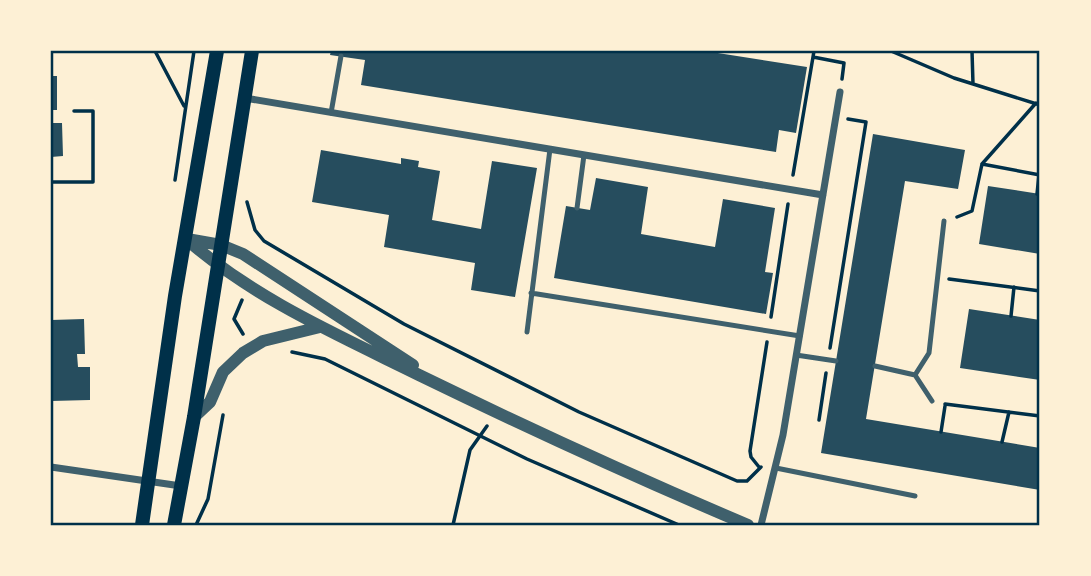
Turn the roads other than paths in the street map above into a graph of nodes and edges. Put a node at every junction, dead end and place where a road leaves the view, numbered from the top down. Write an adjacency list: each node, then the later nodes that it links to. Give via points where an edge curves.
1 (218, 51): 12 (main road)
2 (252, 51): 5 (main road)
3 (341, 56): 6 (lane)
4 (840, 92): 9 (street)
5 (244, 98): 6 (street); 13 (main road)
6 (331, 113): 7 (street)
7 (550, 149): 8 (street); 15 (lane)
8 (584, 155): 9 (street); 10 (lane)
9 (823, 195): 18 (street)
10 (577, 208)
11 (944, 221): 22 (lane, via 929,353)
12 (186, 239): 13 (street); 14 (street); 28 (main road)
13 (221, 246): 14 (main road); 23 (street, via 265,267)
14 (217, 266): 16 (street); 25 (main road)
15 (531, 293): 17 (lane); 18 (lane)
16 (320, 327): 23 (street); 25 (street, via 263,341 243,353 223,372 210,402)
17 (527, 332)
18 (800, 336): 19 (street)
19 (796, 355): 20 (lane); 27 (street)
20 (836, 361)
21 (875, 366): 22 (lane)
22 (915, 375): 24 (lane)
23 (454, 392): 33 (street)
24 (932, 401)
25 (194, 418): 29 (main road)
26 (51, 467): 28 (street)
27 (776, 469): 30 (lane); 34 (street)
28 (150, 481): 29 (street); 31 (main road)
29 (181, 486): 32 (main road)
30 (915, 496)
31 (142, 525)
32 (174, 525)
33 (748, 525)
34 (761, 525)

